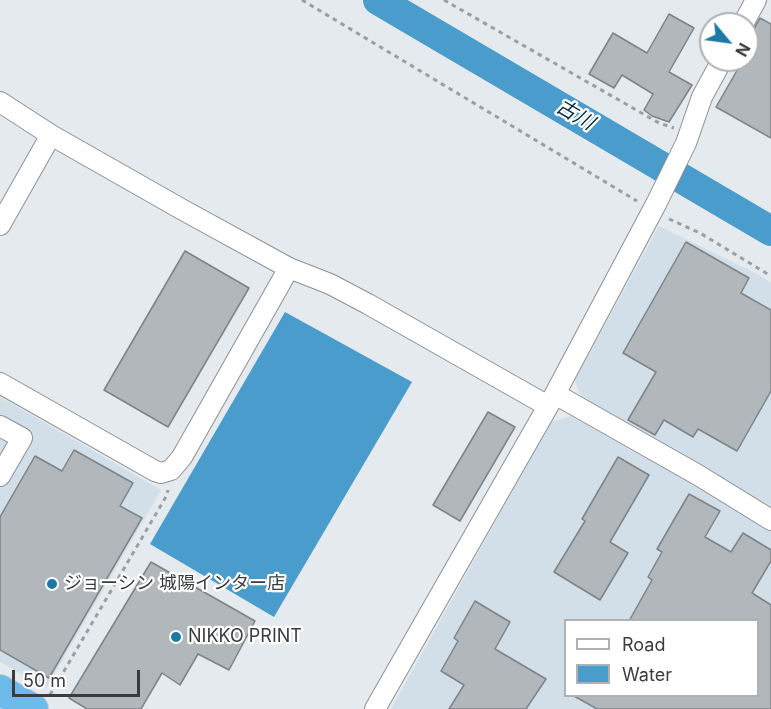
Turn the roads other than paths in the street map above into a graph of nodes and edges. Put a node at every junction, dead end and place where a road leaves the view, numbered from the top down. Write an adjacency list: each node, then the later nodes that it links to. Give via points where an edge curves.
1 (716, 72): 7 (street, via 654,207)
2 (0, 102): 3 (street)
3 (51, 135): 4 (street); 5 (street)
4 (0, 225)
5 (289, 268): 6 (street, via 182,458 171,470 155,471); 7 (street, via 330,284)
6 (0, 384)
7 (552, 400): 10 (street, via 698,475); 13 (street)
8 (0, 426): 9 (street, via 22,438)
9 (0, 476)
10 (771, 519)
11 (0, 690): 12 (highway)
12 (41, 703)
13 (375, 709)

